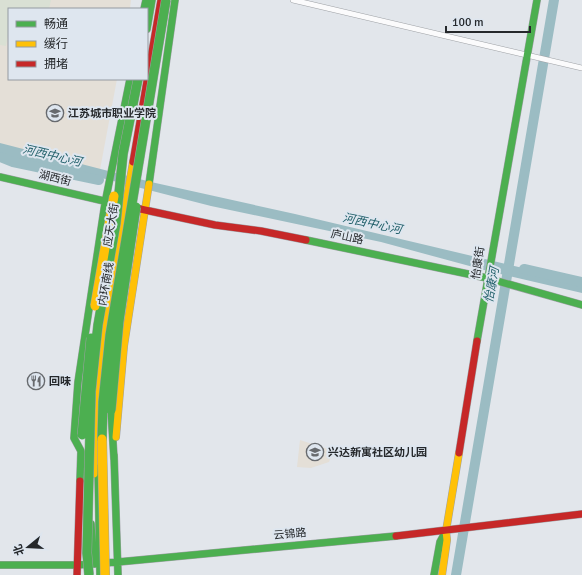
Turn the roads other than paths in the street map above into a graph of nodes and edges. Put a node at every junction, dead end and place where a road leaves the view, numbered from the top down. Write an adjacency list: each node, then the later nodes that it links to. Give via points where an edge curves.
1 (152, 0): 8 (main road)
2 (157, 0): 9 (main road)
3 (161, 0): 12 (main road, 应天大街)
4 (166, 0): 18 (main road, 内环南线, bridge)
5 (175, 0): 22 (main road)
6 (293, 0): 10 (street)
7 (537, 0): 10 (main road, 怡康街)
8 (148, 23)
9 (148, 51)
10 (528, 55): 11 (street); 23 (main road, 怡康街)
11 (582, 68)
12 (148, 72)
13 (130, 80): 20 (main road, 应天大街)
14 (138, 80): 17 (main road, 内环南线, bridge)
15 (143, 80): 21 (main road, 应天大街)
16 (147, 80): 21 (main road, 应天大街)
17 (123, 154): 26 (main road, bridge, via 109,218 86,369 82,435); 30 (main road, 内环南线, bridge, via 116,223 98,325 91,391)
18 (139, 158): 27 (main road, bridge, via 136,221 119,321 111,410); 35 (main road, 内环南线, bridge, via 110,335 103,402)
19 (0, 177): 20 (main road, 湖西街)
20 (105, 203): 21 (main road, 庐山路); 25 (main road, 应天大街, via 78,382 74,438)
21 (124, 206): 22 (main road, 庐山路); 26 (main road, 应天大街, via 101,334 95,400); 32 (main road, 应天大街, via 104,335 98,400)
22 (145, 210): 23 (main road, 庐山路); 27 (main road, via 124,346)
23 (489, 276): 24 (main road, 庐山路); 29 (main road, 怡康街)
24 (582, 306)
25 (81, 451): 32 (main road, via 87,462); 34 (main road, 应天大街)
26 (94, 457): 32 (main road, 应天大街)
27 (114, 459): 31 (main road)
28 (582, 514): 29 (main road, 云锦路)
29 (446, 530): 31 (main road, 云锦路); 41 (main road, via 440,542); 42 (main road)
30 (87, 553): 37 (main road, bridge); 38 (main road, 内环南线, bridge)
31 (118, 562): 32 (main road, 云锦路); 40 (main road)
32 (97, 564): 34 (main road, 云锦路); 35 (main road, 应天大街); 39 (main road, 应天大街)
33 (0, 565): 34 (main road, 云锦路)
34 (77, 565): 36 (main road, 应天大街)
35 (103, 574)
36 (77, 575)
37 (85, 575)
38 (89, 575)
39 (94, 575)
40 (118, 575)
41 (434, 575)
42 (442, 575)

